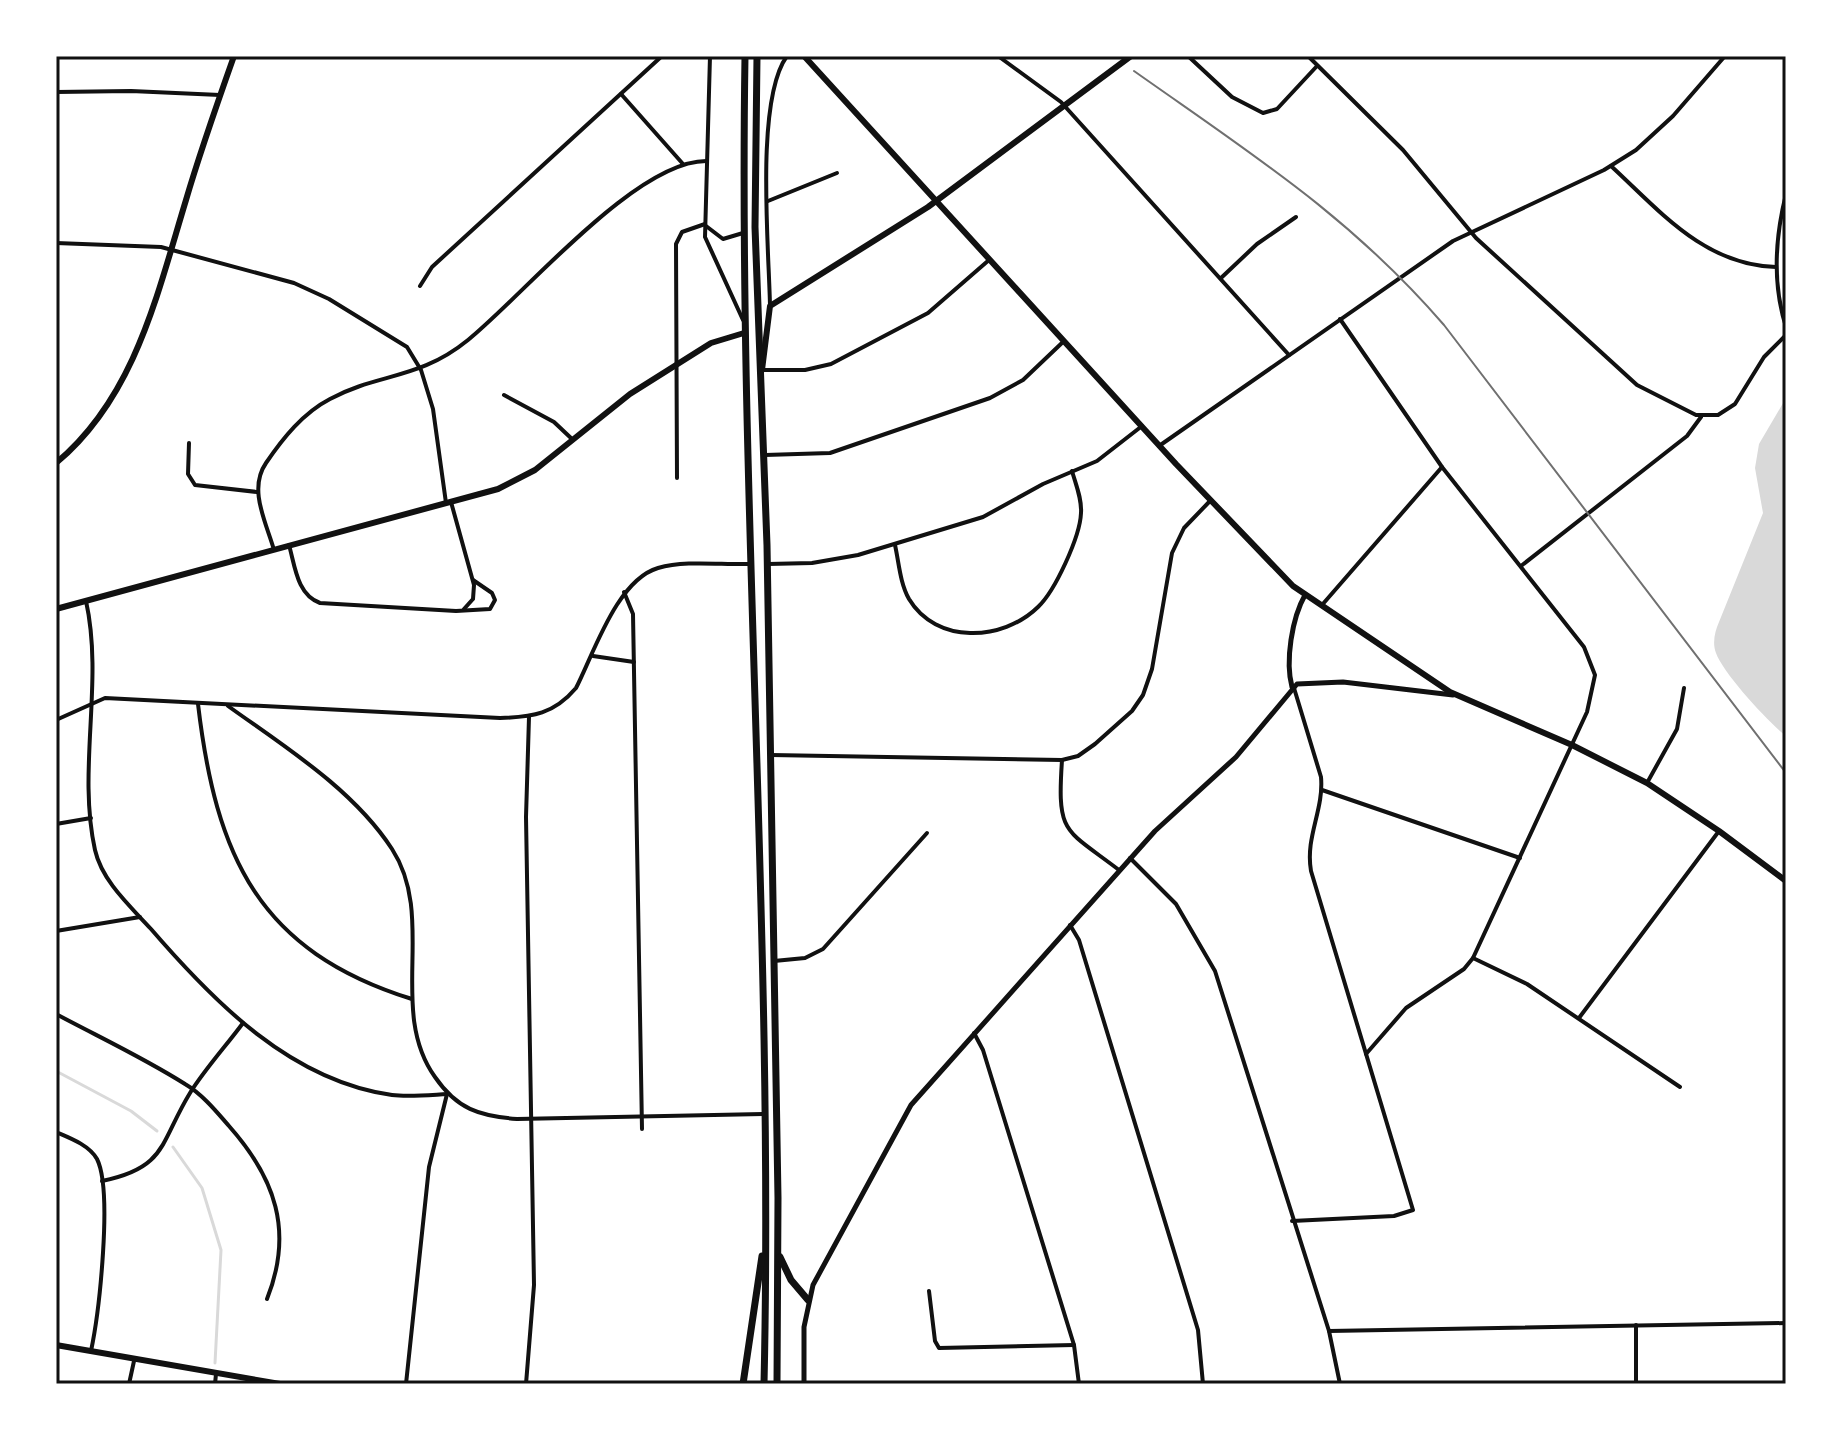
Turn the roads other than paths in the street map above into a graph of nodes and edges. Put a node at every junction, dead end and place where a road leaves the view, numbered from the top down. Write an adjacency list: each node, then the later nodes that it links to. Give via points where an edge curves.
1 (234, 56): 16 (main road)
2 (662, 56): 15 (street)
3 (710, 56): 18 (street)
4 (745, 56): 28 (highway)
5 (757, 56): 45 (highway, via 755,227)
6 (787, 56): 23 (street, via 772,94)
7 (804, 56): 24 (main road)
8 (998, 56): 17 (street)
9 (1131, 56): 17 (main road)
10 (1188, 56): 13 (street, via 1232,97 1263,113 1277,109)
11 (1308, 56): 13 (street)
12 (1725, 56): 20 (street, via 1673,116)
13 (1317, 66): 27 (street, via 1403,150)
14 (56, 92): 16 (street)
15 (621, 94): 19 (street); 34 (street, via 432,267)
16 (220, 95): 30 (main road)
17 (1065, 106): 24 (main road); 33 (street)
18 (707, 161): 19 (street); 26 (street)
19 (683, 164): 44 (street, via 625,197 477,334)
20 (1611, 166): 27 (street); 32 (street, via 1703,246 1733,261)
21 (837, 173): 23 (street)
22 (1786, 194): 32 (street)
23 (768, 201): 35 (street)
24 (935, 201): 31 (main road); 35 (main road)
25 (1296, 217): 33 (street)
26 (705, 224): 28 (street, via 721,238); 37 (street, via 709,248); 43 (street, via 682,232 676,244)
27 (1470, 231): 36 (street); 47 (street, via 1637,385)
28 (743, 233): 37 (highway)
29 (56, 243): 30 (street)
30 (171, 249): 44 (street, via 318,293 407,347); 53 (main road, via 146,327 112,399 88,435)
31 (989, 260): 41 (main road); 45 (street, via 928,313 837,361 812,369)
32 (1776, 267): 38 (street)
33 (1221, 278): 42 (street)
34 (420, 286)
35 (770, 306): 45 (main road)
36 (1340, 319): 42 (street); 54 (street)
37 (744, 323): 39 (highway)
38 (1786, 327)
39 (744, 333): 43 (main road, via 718,339); 63 (highway)
40 (1786, 335): 47 (street, via 1764,357 1735,404 1718,415)
41 (1064, 341): 48 (main road); 52 (street, via 1023,380 990,398 830,453)
42 (1289, 355): 51 (street)
43 (676, 365): 49 (main road); 56 (street)
44 (421, 370): 57 (street, via 340,394 314,409 267,462); 59 (street, via 439,437)
45 (762, 370): 52 (highway)
46 (504, 395): 49 (street, via 554,422)
47 (1701, 417): 65 (street, via 1687,436)
48 (1142, 426): 51 (main road); 55 (street, via 1113,451)
49 (573, 441): 59 (main road, via 517,480)
50 (189, 443): 57 (street, via 188,474 195,485)
51 (1159, 446): 58 (main road)
52 (765, 455): 64 (highway)
53 (56, 463)
54 (1442, 467): 65 (street); 70 (street)
55 (1072, 471): 61 (street, via 992,513); 61 (street, via 1081,508 1075,538 1043,601 1006,627 966,633 926,619 904,589)
56 (677, 478)
57 (257, 492): 62 (street)
58 (1210, 501): 68 (main road); 85 (street, via 1184,528 1172,553 1143,695 1095,744)
59 (448, 503): 60 (main road); 66 (street)
60 (289, 545): 62 (main road); 72 (street, via 301,586 314,601)
61 (895, 545): 64 (street, via 823,562)
62 (274, 550): 69 (main road)
63 (753, 564): 67 (street, via 659,567); 110 (highway)
64 (767, 564): 84 (highway)
65 (1521, 566): 83 (street, via 1592,663 1593,694)
66 (473, 580): 72 (street, via 473,599); 72 (street, via 492,593 494,603 486,610)
67 (624, 592): 73 (street); 74 (street, via 633,608)
68 (1305, 595): 70 (main road); 75 (street, via 1294,629)
69 (86, 601): 71 (main road); 79 (street)
70 (1321, 607): 77 (main road)
71 (56, 609)
72 (464, 609)
73 (592, 656): 74 (street); 81 (street, via 565,701)
74 (634, 662): 111 (street)
75 (1292, 687): 77 (street, via 1331,681); 87 (street, via 1300,700); 92 (street, via 1236,757)
76 (1684, 688): 86 (street, via 1677,729)
77 (1458, 696): 83 (main road)
78 (198, 704): 79 (street, via 105,698); 80 (street); 101 (street, via 215,808 255,893 275,920 335,968)
79 (91, 705): 82 (street); 88 (street)
80 (228, 706): 81 (street); 101 (street, via 311,767 392,850 409,893)
81 (529, 717): 112 (street)
82 (56, 720)
83 (1572, 745): 86 (main road); 93 (street)
84 (771, 755): 85 (street); 100 (highway)
85 (1062, 760): 94 (street, via 1060,798 1069,832)
86 (1647, 783): 90 (main road)
87 (1322, 790): 93 (street); 106 (street, via 1309,864)
88 (91, 818): 89 (street); 96 (street, via 99,865)
89 (56, 824)
90 (1719, 831): 95 (main road); 103 (street)
91 (927, 833): 100 (street, via 829,945 812,956)
92 (1130, 858): 94 (street); 116 (street, via 1169,896 1210,960)
93 (1520, 858): 99 (street)
94 (1119, 870): 97 (street)
95 (1786, 881)
96 (140, 917): 98 (street); 104 (street, via 197,981)
97 (1070, 925): 105 (street); 140 (street, via 1079,940 1198,1330)
98 (56, 931)
99 (1473, 958): 103 (street, via 1511,974); 106 (street, via 1406,1008)
100 (774, 961): 118 (highway)
101 (412, 999): 109 (street, via 416,1043)
102 (56, 1014): 108 (street)
103 (1579, 1019): 107 (street)
104 (244, 1022): 108 (street); 109 (street, via 289,1057 338,1080 394,1095)
105 (974, 1033): 121 (street, via 902,1119 827,1253); 126 (street)
106 (1366, 1054): 116 (street, via 1413,1210 1394,1216)
107 (1680, 1087)
108 (193, 1089): 115 (street, via 150,1161 140,1171); 120 (street, via 261,1166 275,1198 278,1258)
109 (447, 1094): 112 (street, via 490,1117); 133 (street, via 429,1167)
110 (763, 1114): 111 (street); 117 (highway)
111 (642, 1117): 112 (street); 113 (street)
112 (531, 1119): 134 (street, via 534,1285)
113 (642, 1129)
114 (56, 1132): 115 (street, via 90,1150)
115 (102, 1181): 127 (street, via 102,1278)
116 (1292, 1221): 124 (street)
117 (765, 1235): 135 (highway); 136 (highway)
118 (779, 1255): 121 (highway); 137 (highway)
119 (929, 1291): 126 (street, via 939,1348)
120 (267, 1299)
121 (808, 1300): 138 (street)
122 (1786, 1323): 123 (street)
123 (1636, 1325): 124 (street); 142 (street)
124 (1329, 1331): 141 (street)
125 (56, 1345): 127 (main road)
126 (1074, 1345): 139 (street)
127 (91, 1353): 128 (main road)
128 (134, 1361): 129 (main road); 130 (street)
129 (216, 1374): 131 (street); 132 (main road)
130 (129, 1384)
131 (215, 1384)
132 (280, 1384)
133 (406, 1384)
134 (526, 1384)
135 (743, 1384)
136 (764, 1384)
137 (777, 1384)
138 (804, 1384)
139 (1079, 1384)
140 (1203, 1384)
141 (1340, 1384)
142 (1636, 1384)

